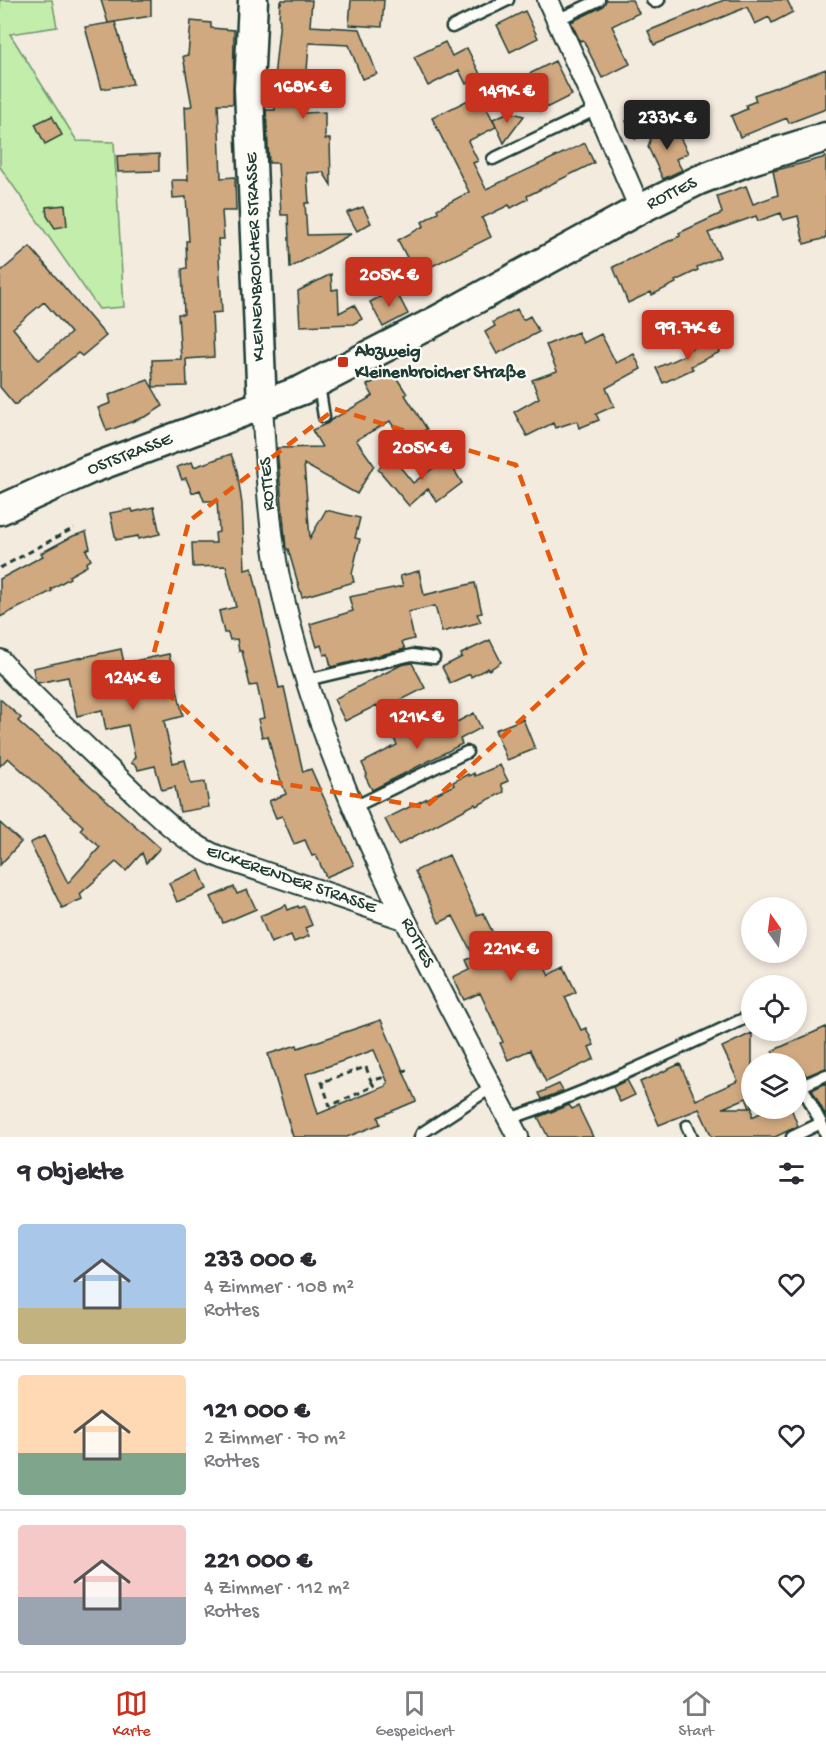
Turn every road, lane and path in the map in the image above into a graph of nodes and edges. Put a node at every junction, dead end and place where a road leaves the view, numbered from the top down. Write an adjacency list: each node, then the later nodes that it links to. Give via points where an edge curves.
1 (253, 0): 14 (street, KLEINENBROICHER STRASSE, via 249,89)
2 (508, 0): 8 (lane)
3 (548, 0): 7 (street)
4 (599, 0): 7 (lane)
5 (652, 0): 6 (lane)
6 (659, 0)
7 (557, 20): 9 (street)
8 (452, 27)
9 (597, 109): 11 (lane); 12 (street)
10 (826, 137): 12 (street, ROTTES, via 725,170)
11 (493, 159)
12 (640, 209): 13 (street, ROTTES)
13 (318, 381): 14 (street, ROTTES); 15 (lane)
14 (262, 406): 16 (street, OSTSTRASSE, via 88,470); 21 (street, ROTTES, via 274,549)
15 (324, 417)
16 (0, 510)
17 (74, 528): 18 (path)
18 (0, 568)
19 (434, 658): 21 (lane, via 412,655)
20 (0, 660): 24 (street, EICKERENDER STRASSE, via 93,753 194,845)
21 (307, 680): 23 (street, ROTTES)
22 (467, 752): 23 (lane)
23 (352, 808): 24 (street, ROTTES)
24 (404, 919): 29 (street, ROTTES)
25 (741, 1020): 30 (lane, via 613,1078)
26 (826, 1075): 31 (lane, via 802,1086)
27 (386, 1077): 28 (path)
28 (371, 1081): 28 (path, via 366,1067 322,1082 330,1106 374,1086)
29 (492, 1087): 30 (street, ROTTES); 34 (lane)
30 (509, 1119): 35 (street, ROTTES)
31 (821, 1124): 33 (lane); 37 (lane)
32 (687, 1126): 36 (lane)
33 (826, 1135)
34 (420, 1137)
35 (518, 1137)
36 (692, 1137)
37 (792, 1137)

